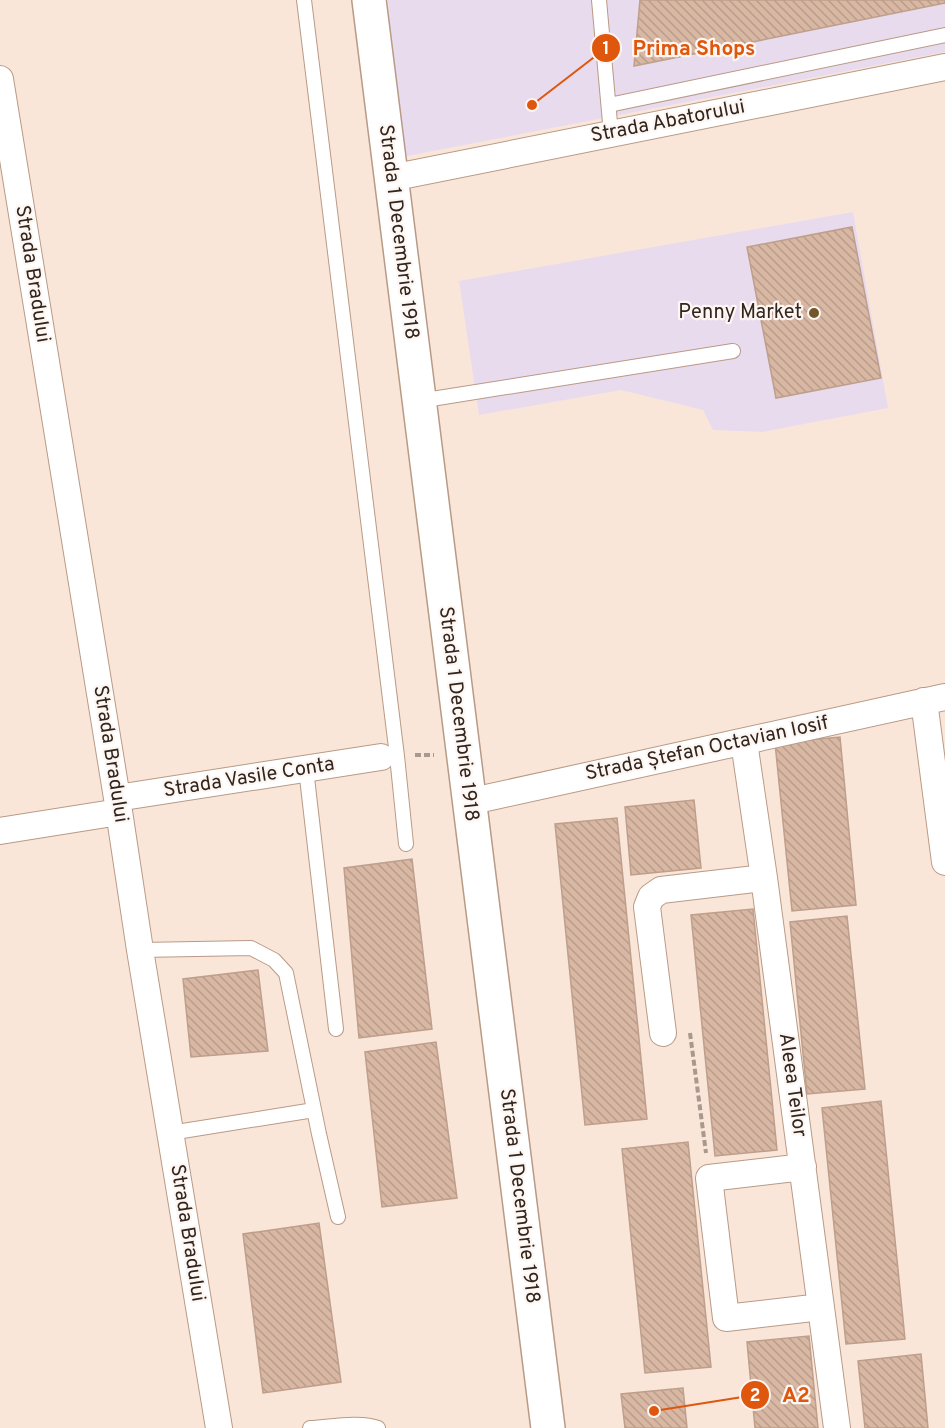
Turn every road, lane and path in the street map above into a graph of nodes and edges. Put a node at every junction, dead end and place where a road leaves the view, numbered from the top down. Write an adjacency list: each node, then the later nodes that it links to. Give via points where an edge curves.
1 (304, 0): 15 (lane)
2 (369, 0): 9 (main road, Strada 1 Decembrie 1918)
3 (599, 0): 7 (lane)
4 (945, 35): 7 (lane)
5 (945, 66): 8 (street, Strada Abatorului)
6 (0, 79): 18 (street, Strada Bradului)
7 (609, 105): 8 (lane)
8 (612, 134): 9 (street, Strada Abatorului)
9 (391, 178): 11 (main road, Strada 1 Decembrie 1918)
10 (734, 351): 11 (lane)
11 (419, 401): 14 (main road, Strada 1 Decembrie 1918)
12 (935, 699): 13 (street, Strada Ștefan Octavian Iosif); 21 (street)
13 (744, 742): 17 (street, Strada Ștefan Octavian Iosif); 22 (street, Aleea Teilor)
14 (463, 754): 15 (path); 17 (main road, Strada 1 Decembrie 1918)
15 (389, 756): 16 (street, Strada Vasile Conta); 20 (lane)
16 (306, 769): 18 (street, Strada Vasile Conta); 24 (lane)
17 (468, 802): 34 (main road, Strada 1 Decembrie 1918)
18 (118, 805): 19 (street, Strada Vasile Conta); 23 (street, Strada Bradului)
19 (0, 831)
20 (406, 844)
21 (945, 862)
22 (764, 878): 25 (street, via 661,890 651,897 647,907); 28 (street, Aleea Teilor)
23 (140, 950): 26 (lane, via 251,948 274,960 286,973); 27 (street, Strada Bradului)
24 (336, 1029)
25 (663, 1032)
26 (314, 1110): 27 (lane); 29 (lane)
27 (170, 1133): 31 (street, Strada Bradului)
28 (803, 1167): 30 (street, Aleea Teilor); 30 (street, via 709,1178 726,1318)
29 (338, 1217)
30 (821, 1307): 35 (street, Aleea Teilor)
31 (219, 1428)
32 (310, 1428): 33 (lane)
33 (378, 1428)
34 (548, 1428)
35 (837, 1428)

